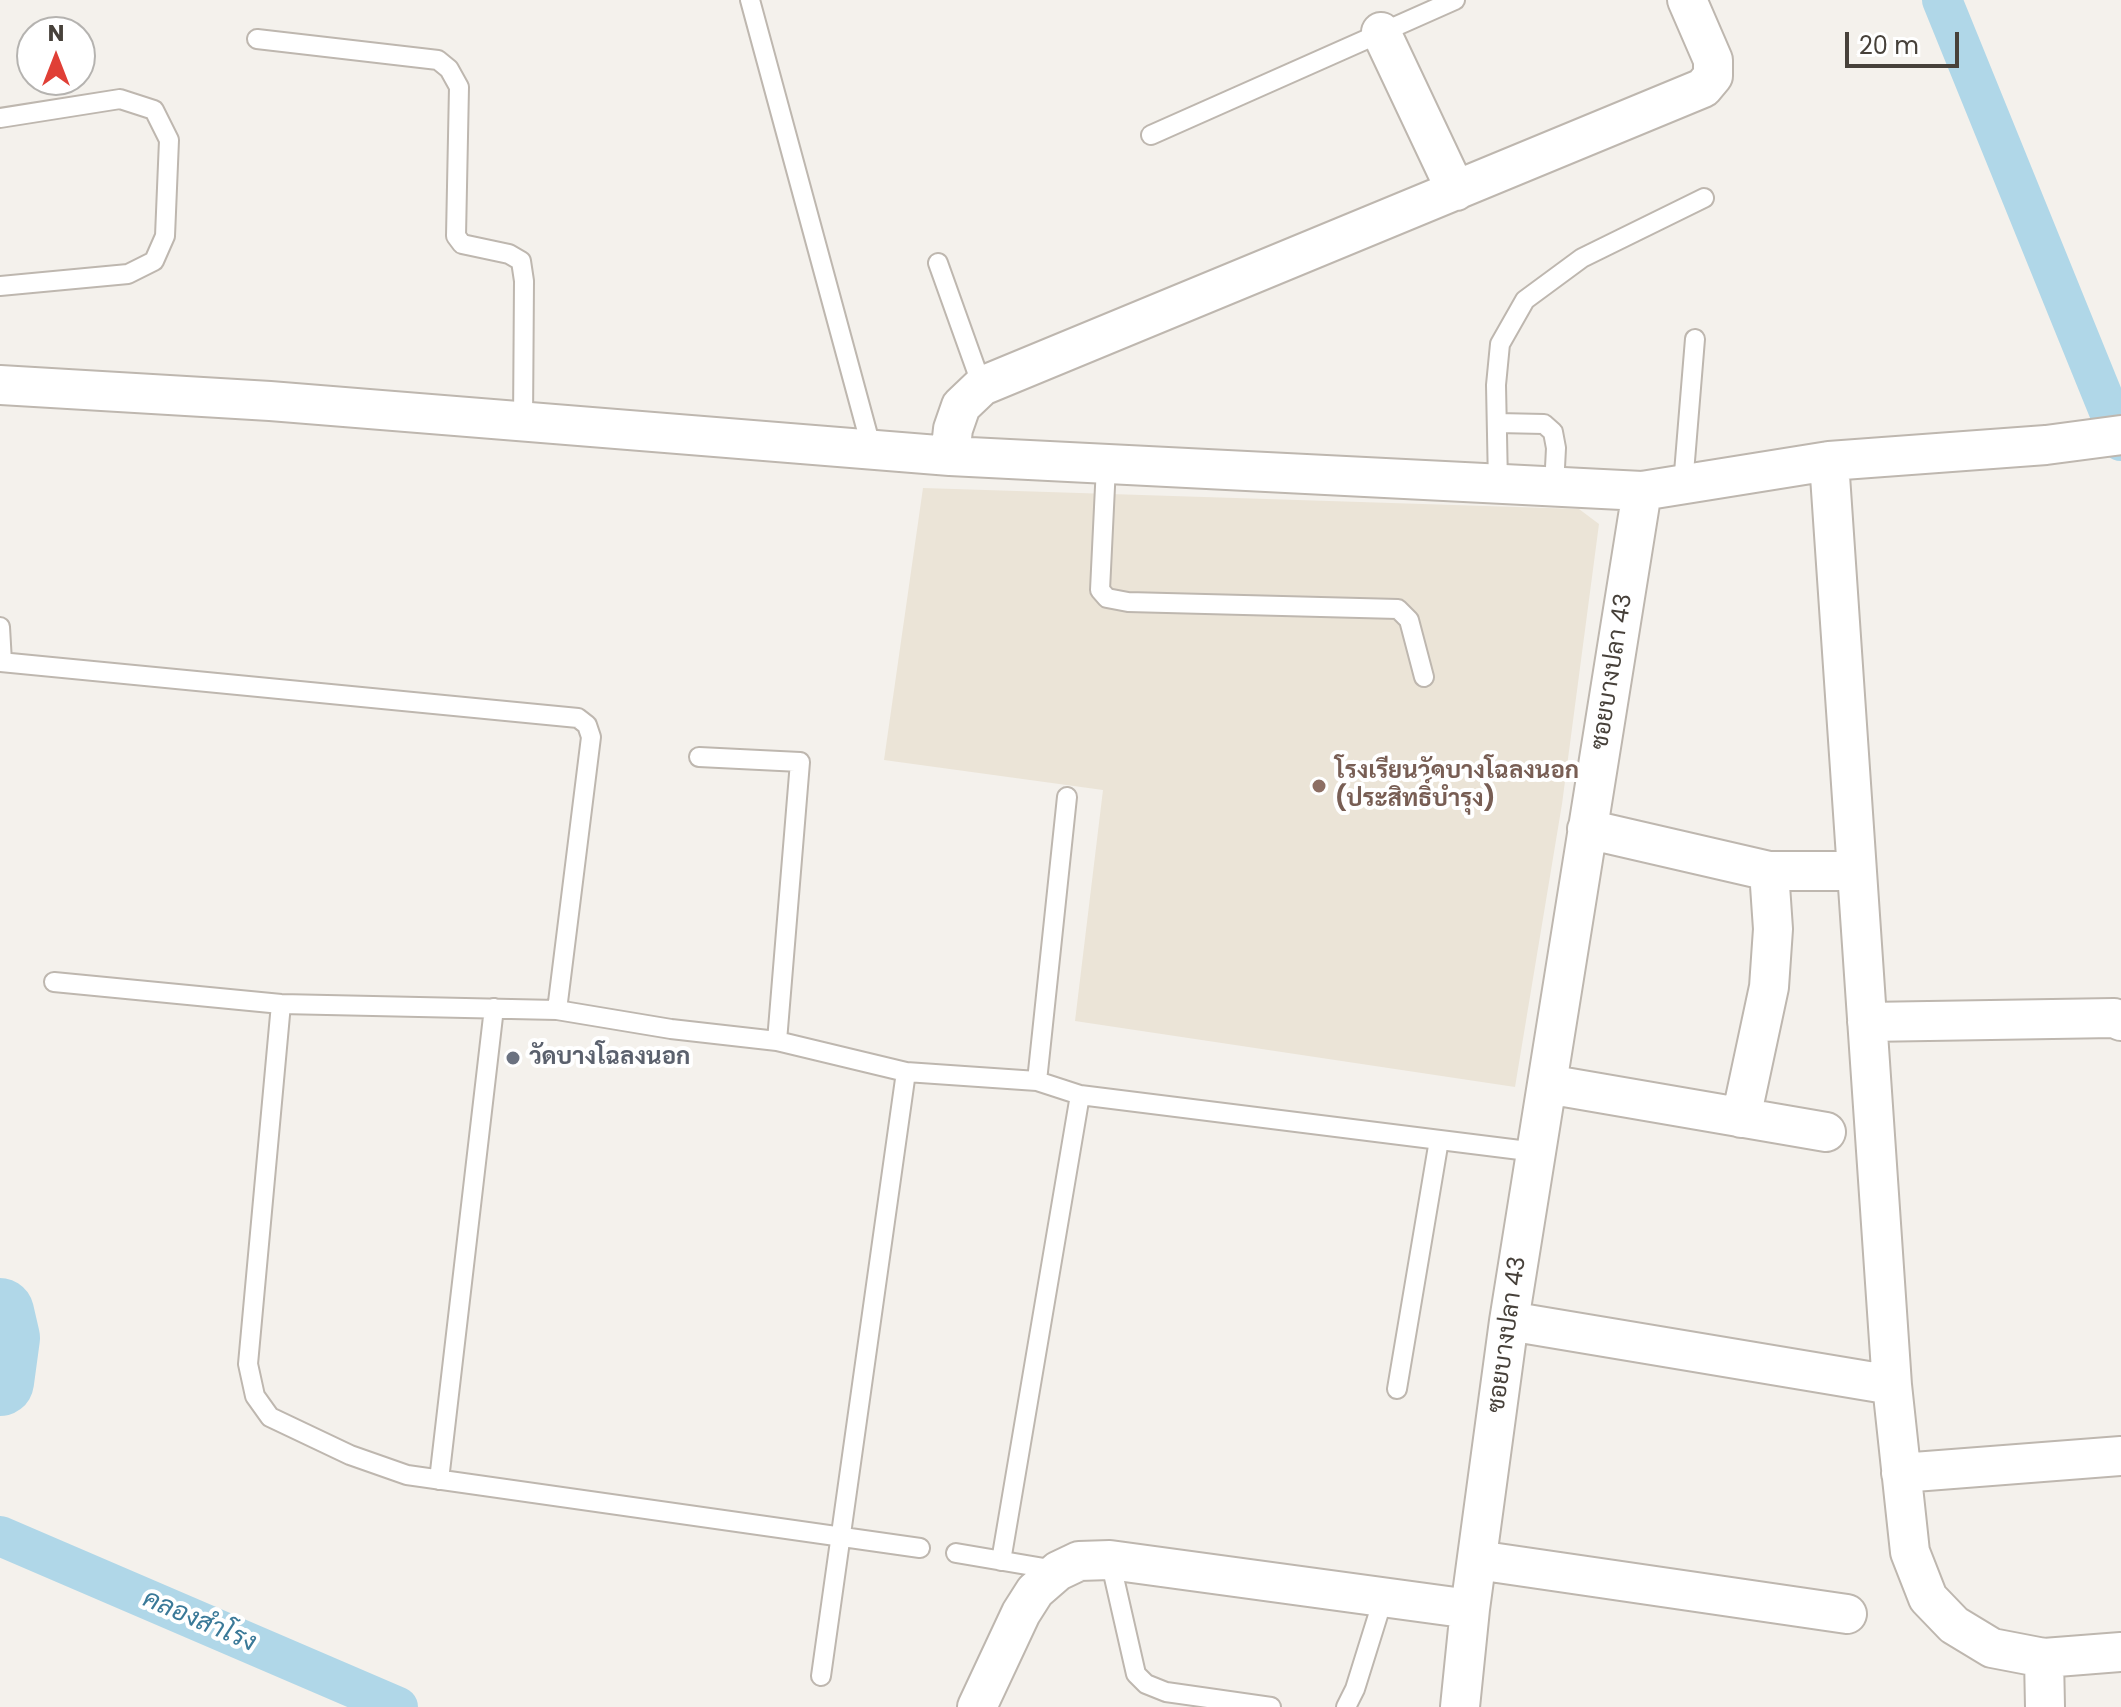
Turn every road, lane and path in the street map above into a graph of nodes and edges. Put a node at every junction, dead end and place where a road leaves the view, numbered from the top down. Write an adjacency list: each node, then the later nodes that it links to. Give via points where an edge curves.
1 (750, 0): 18 (lane)
2 (1455, 0): 4 (lane)
3 (1687, 0): 8 (street, via 1713,60 1713,76 1703,88)
4 (1381, 32): 7 (lane); 8 (street)
5 (257, 39): 15 (lane, via 438,60 449,69 459,87 456,236 462,244 521,261)
6 (0, 118): 11 (lane, via 120,99 154,110 169,140 165,236 154,261 128,274)
7 (1151, 135)
8 (1456, 191): 14 (street)
9 (1704, 198): 16 (lane, via 1582,258 1525,300 1500,344)
10 (938, 263): 14 (lane)
11 (0, 286)
12 (1695, 339): 23 (lane)
13 (0, 385): 15 (street)
14 (982, 386): 19 (street, via 961,406)
15 (523, 422): 18 (street)
16 (1498, 423): 22 (lane); 24 (lane, via 1544,424 1553,432)
17 (2121, 435): 20 (street)
18 (872, 450): 19 (street)
19 (950, 456): 21 (street)
20 (1829, 461): 23 (street); 33 (street)
21 (1106, 466): 22 (street); 28 (lane, via 1100,590 1107,598 1398,609 1409,620)
22 (1498, 484): 24 (street)
23 (1683, 485): 25 (street)
24 (1554, 487): 25 (street)
25 (1642, 491): 31 (street, ซอยบางปลา 43)
26 (0, 627): 27 (lane)
27 (1, 662): 37 (lane, via 578,718 591,737)
28 (1424, 677)
29 (699, 757): 40 (lane, via 800,762)
30 (1067, 797): 42 (lane)
31 (1587, 829): 32 (street); 43 (street, ซอยบางปลา 43)
32 (1769, 871): 33 (street); 45 (street, via 1769,987)
33 (1857, 871): 39 (street)
34 (54, 982): 35 (lane)
35 (281, 1004): 36 (lane); 54 (lane, via 248,1364 255,1396 270,1417 350,1455)
36 (494, 1008): 37 (lane); 54 (lane)
37 (557, 1010): 40 (lane)
38 (2121, 1021): 39 (street)
39 (1867, 1022): 50 (street)
40 (777, 1041): 41 (lane)
41 (906, 1072): 42 (lane); 55 (lane)
42 (1037, 1081): 44 (lane)
43 (1547, 1084): 45 (street); 48 (street, ซอยบางปลา 43)
44 (1080, 1095): 47 (lane); 60 (lane)
45 (1741, 1118): 46 (street)
46 (1826, 1132)
47 (1439, 1140): 48 (lane); 51 (lane)
48 (1536, 1152): 49 (street, ซอยบางปลา 43)
49 (1509, 1321): 50 (street); 59 (street, ซอยบางปลา 43)
50 (1892, 1385): 53 (street)
51 (1397, 1389)
52 (2121, 1456): 53 (street)
53 (1901, 1473): 66 (street, via 1910,1552 1928,1598 1954,1625 1992,1648)
54 (439, 1480): 55 (lane)
55 (841, 1536): 56 (lane); 67 (lane)
56 (920, 1548)
57 (956, 1553): 60 (lane)
58 (1110, 1560): 61 (street, via 1079,1561); 62 (street); 69 (lane, via 1136,1674 1146,1684 1166,1692)
59 (1477, 1560): 63 (street, ซอยบางปลา 43); 64 (street)
60 (1001, 1561): 61 (lane)
61 (1058, 1571): 68 (street, via 1035,1591 1021,1613)
62 (1384, 1596): 63 (street); 70 (lane)
63 (1470, 1609): 71 (street, ซอยบางปลา 43)
64 (1847, 1614)
65 (2121, 1652): 66 (street)
66 (2044, 1658): 72 (street)
67 (821, 1676)
68 (977, 1707)
69 (1271, 1707)
70 (1346, 1707)
71 (1460, 1707)
72 (2045, 1707)

